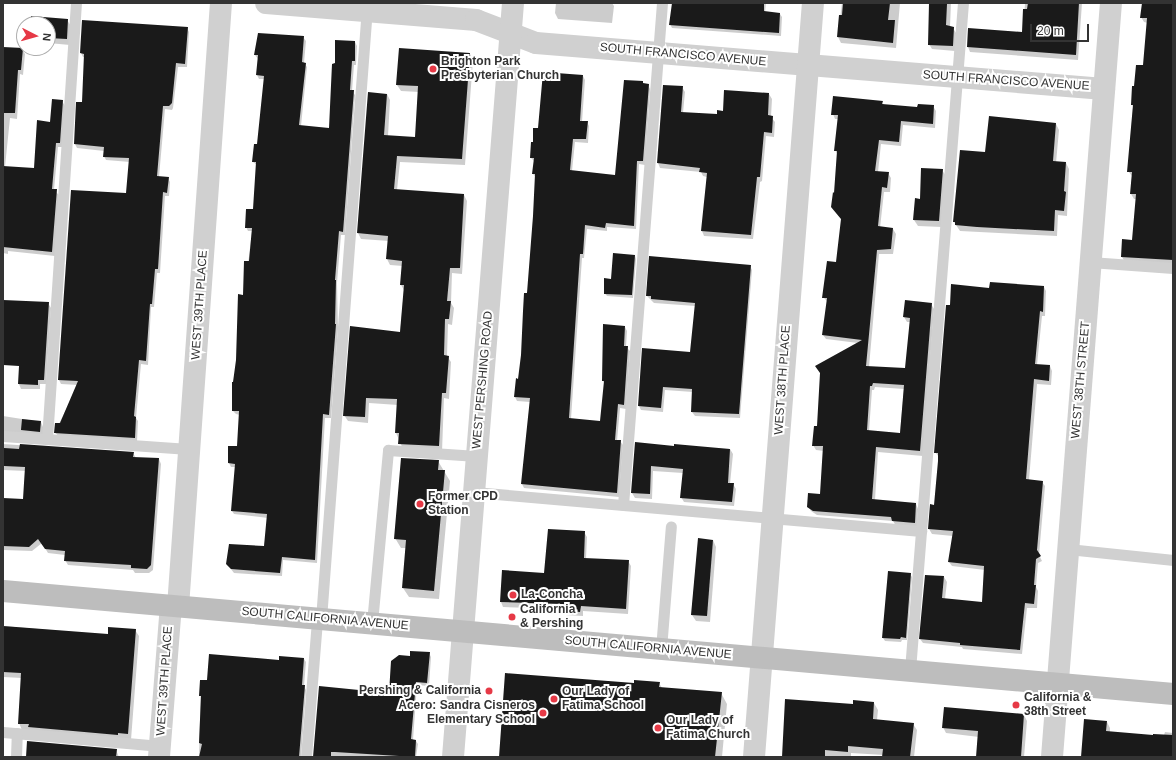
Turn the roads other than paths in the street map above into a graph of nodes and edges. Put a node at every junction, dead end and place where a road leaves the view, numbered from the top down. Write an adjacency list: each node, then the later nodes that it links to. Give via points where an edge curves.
1 (76, 3): 18 (lane)
2 (221, 3): 19 (street, WEST 39TH PLACE)
3 (266, 3): 9 (street, SOUTH FRANCISCO AVENUE)
4 (513, 3): 10 (street, WEST PERSHING ROAD)
5 (662, 3): 11 (lane)
6 (813, 3): 12 (street, WEST 38TH PLACE)
7 (963, 3): 13 (lane)
8 (1111, 3): 14 (street, WEST 38TH STREET)
9 (367, 7): 10 (street, SOUTH FRANCISCO AVENUE, via 476,20); 30 (lane)
10 (510, 32): 11 (street, SOUTH FRANCISCO AVENUE, via 536,43); 20 (street, WEST PERSHING ROAD)
11 (658, 54): 12 (street, SOUTH FRANCISCO AVENUE); 22 (lane)
12 (808, 66): 13 (street, SOUTH FRANCISCO AVENUE); 23 (street, WEST 38TH PLACE)
13 (957, 78): 14 (street, SOUTH FRANCISCO AVENUE); 25 (lane)
14 (1104, 89): 15 (street, WEST 38TH STREET)
15 (1090, 262): 16 (lane); 26 (street, WEST 38TH STREET)
16 (1173, 268)
17 (3, 436): 18 (lane)
18 (47, 439): 19 (lane)
19 (189, 449): 29 (street, WEST 39TH PLACE)
20 (477, 456): 21 (street, WEST PERSHING ROAD); 31 (lane, via 388,450)
21 (474, 492): 22 (lane); 32 (street, WEST PERSHING ROAD)
22 (623, 505): 23 (lane)
23 (772, 518): 25 (lane); 34 (street, WEST 38TH PLACE)
24 (671, 526): 33 (lane)
25 (921, 531): 35 (lane)
26 (1068, 549): 27 (lane); 36 (street, WEST 38TH STREET)
27 (1173, 560)
28 (3, 591): 29 (main road, SOUTH CALIFORNIA AVENUE)
29 (174, 606): 30 (main road, SOUTH CALIFORNIA AVENUE); 40 (street, WEST 39TH PLACE)
30 (319, 619): 31 (main road, SOUTH CALIFORNIA AVENUE); 42 (lane)
31 (372, 624): 32 (main road, SOUTH CALIFORNIA AVENUE)
32 (463, 631): 33 (main road, SOUTH CALIFORNIA AVENUE); 43 (street, WEST PERSHING ROAD)
33 (661, 649): 34 (main road, SOUTH CALIFORNIA AVENUE)
34 (762, 658): 35 (main road, SOUTH CALIFORNIA AVENUE); 44 (street, WEST 38TH PLACE)
35 (910, 670): 36 (main road, SOUTH CALIFORNIA AVENUE)
36 (1058, 684): 37 (main road, SOUTH CALIFORNIA AVENUE); 45 (street, WEST 38TH STREET)
37 (1173, 694)
38 (3, 732): 39 (lane)
39 (17, 733): 40 (lane); 41 (lane)
40 (159, 751)
41 (16, 757)
42 (306, 757)
43 (453, 757)
44 (754, 757)
45 (1052, 757)

